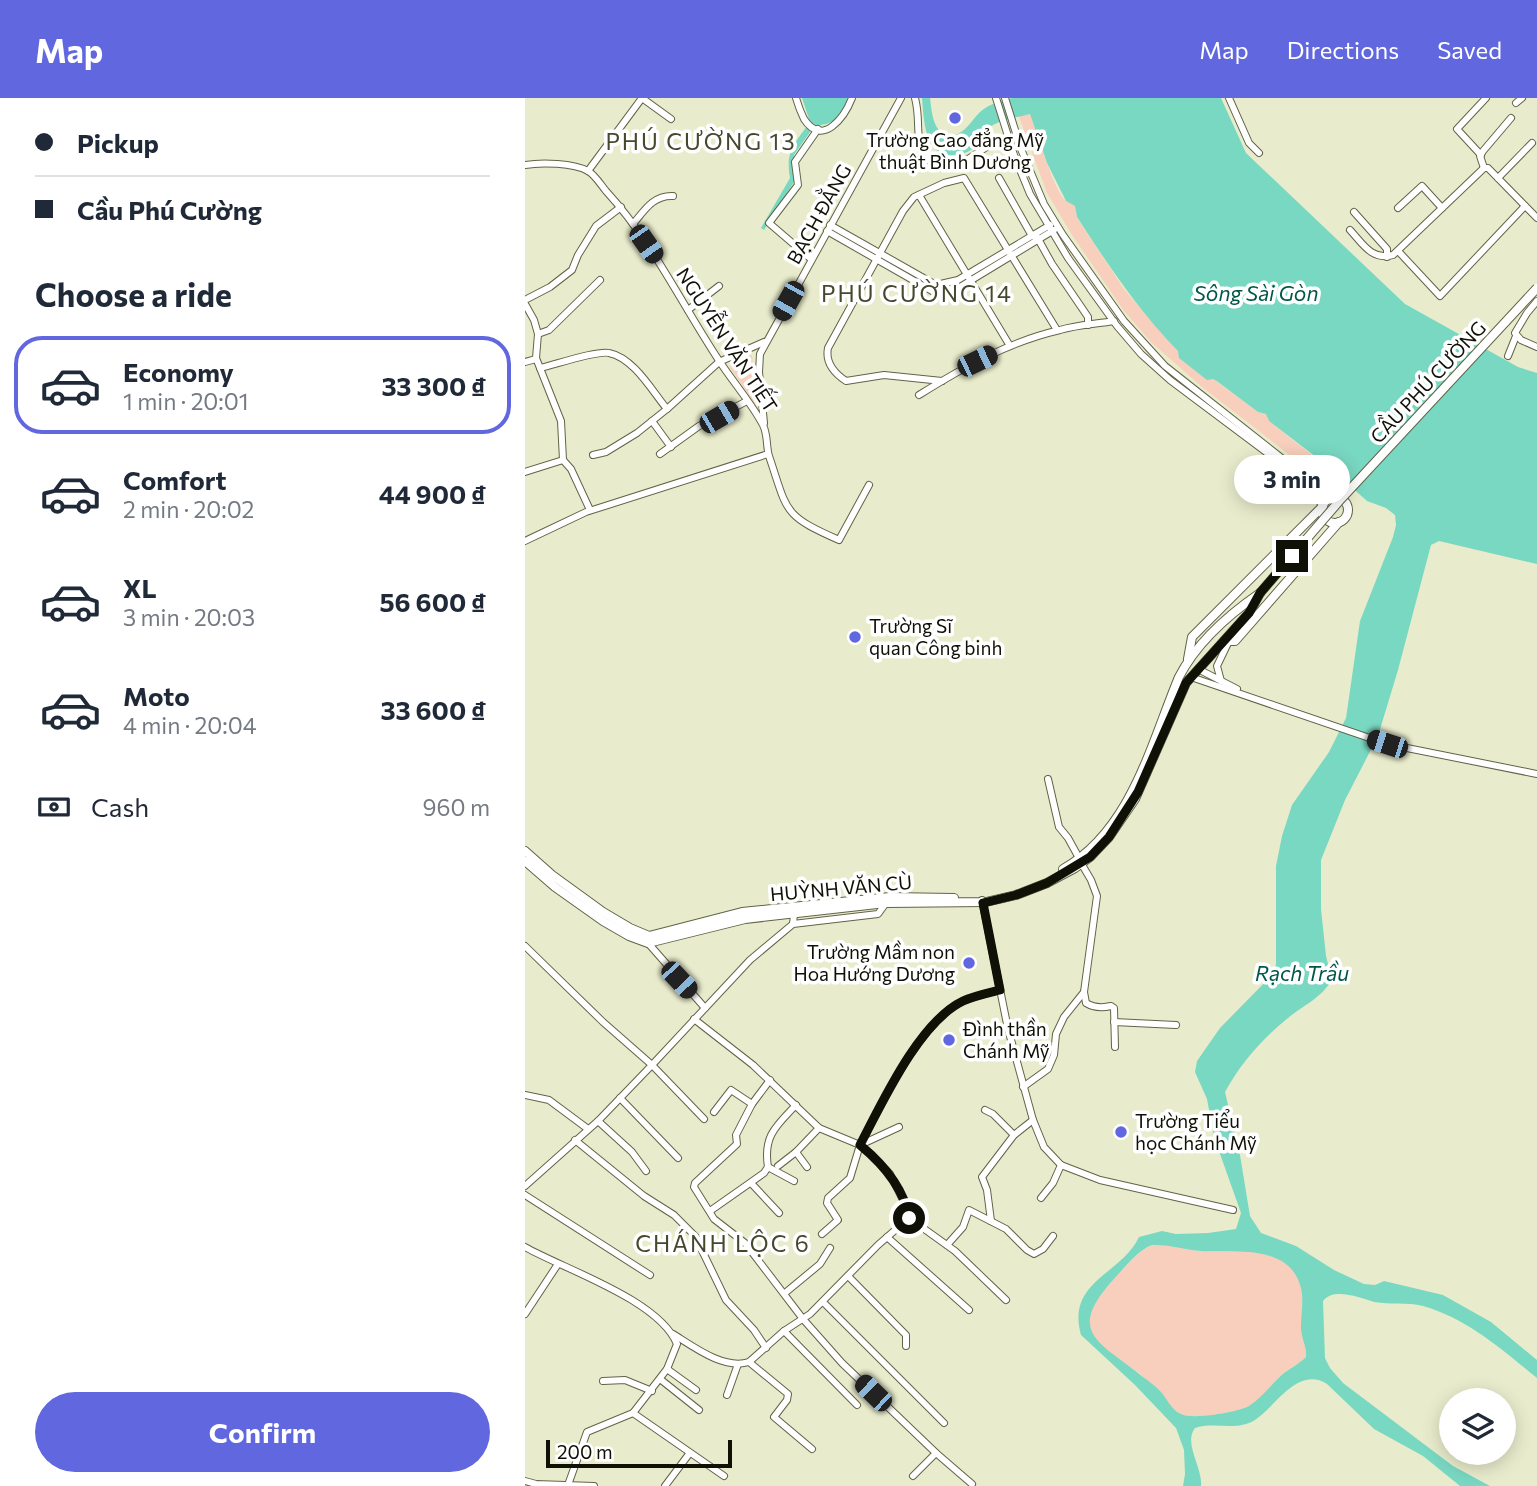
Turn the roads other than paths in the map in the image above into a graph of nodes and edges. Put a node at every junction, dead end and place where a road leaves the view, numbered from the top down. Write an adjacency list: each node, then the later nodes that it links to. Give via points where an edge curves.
1 (642, 98): 11 (street); 19 (street)
2 (796, 98): 12 (street)
3 (852, 98): 12 (street, via 837,125 828,130)
4 (901, 98): 32 (street, BẠCH ĐẰNG)
5 (915, 98): 13 (street, via 919,144 937,168 957,166)
6 (996, 98): 31 (street, via 1019,170)
7 (1005, 98): 31 (street)
8 (1229, 98): 15 (street, via 1249,143)
9 (1486, 98): 16 (street, via 1457,129)
10 (1511, 118): 16 (street)
11 (671, 119)
12 (813, 127): 39 (street, via 795,162 798,185 769,223)
13 (993, 143)
14 (1532, 144): 21 (street)
15 (1259, 153)
16 (1481, 155): 18 (street)
17 (525, 164): 19 (street)
18 (1483, 167): 21 (street); 27 (street)
19 (588, 171): 25 (street, NGUYỄN VĂN TIẾT)
20 (999, 178): 34 (street)
21 (1498, 178): 24 (street)
22 (673, 195): 30 (street, via 653,200)
23 (919, 195): 36 (street, via 964,178); 37 (street, via 903,211); 40 (street)
24 (1525, 206): 29 (street); 35 (street, via 1439,296)
25 (621, 207): 30 (street, NGUYỄN VĂN TIẾT); 45 (street, via 596,226 572,270)
26 (1398, 208): 27 (street, via 1422,186)
27 (1442, 208): 35 (street)
28 (1354, 212): 38 (street, via 1387,249)
29 (1537, 218)
30 (632, 224): 46 (street, NGUYỄN VĂN TIẾT)
31 (1053, 227): 34 (street); 47 (street); 61 (street, via 1124,321)
32 (829, 228): 37 (street); 39 (street, BẠCH ĐẰNG)
33 (1350, 230): 38 (street, via 1374,256)
34 (1035, 238): 36 (street); 48 (street)
35 (1399, 252): 38 (street)
36 (1010, 253): 40 (street); 49 (street)
37 (878, 257): 40 (street, via 932,291 949,293); 60 (street, via 828,348 829,365 846,381 884,375)
38 (1387, 257)
39 (811, 259): 52 (street, BẠCH ĐẰNG)
40 (968, 278): 53 (street)
41 (600, 280): 50 (street, via 549,330)
42 (719, 286): 46 (street)
43 (1537, 288): 80 (main road, CẦU PHÚ CƯỜNG, bridge)
44 (1537, 301): 51 (street)
45 (525, 302): 50 (street)
46 (688, 310): 58 (street, NGUYỄN VĂN TIẾT)
47 (1114, 321): 48 (street); 61 (street, via 1141,354)
48 (1089, 325): 49 (street)
49 (1057, 330): 53 (street)
50 (538, 334): 56 (street)
51 (1516, 336): 54 (street); 55 (street)
52 (766, 341): 58 (street); 66 (street, BẠCH ĐẰNG, via 759,363)
53 (1010, 346): 60 (street)
54 (1537, 347)
55 (1508, 356)
56 (536, 359): 57 (street); 59 (street)
57 (525, 362)
58 (719, 362): 63 (street, NGUYỄN VĂN TIẾT); 64 (street)
59 (540, 368): 64 (street, via 608,352 635,369); 71 (street, via 561,421)
60 (942, 381): 62 (street)
61 (1181, 384): 74 (street); 76 (street, via 1294,473)
62 (919, 396)
63 (747, 401): 66 (street, NGUYỄN VĂN TIẾT); 67 (street)
64 (667, 409): 65 (street)
65 (652, 421): 67 (street); 70 (street, via 606,452)
66 (764, 427): 69 (street, NGUYỄN VĂN TIẾT)
67 (671, 447): 68 (street)
68 (660, 454)
69 (768, 454): 73 (street, NGUYỄN VĂN TIẾT, via 793,516 839,540); 75 (street)
70 (593, 455)
71 (563, 460): 72 (street); 75 (street, via 572,469)
72 (525, 472)
73 (869, 485)
74 (1338, 497): 76 (main road, via 1329,498); 77 (main road, via 1348,509)
75 (590, 510): 79 (street)
76 (1317, 514): 77 (main road); 78 (main road, via 1315,519 1326,530); 83 (main road, via 1192,637)
77 (1339, 522): 78 (main road)
78 (1324, 540): 81 (main road, via 1249,627)
79 (525, 541)
80 (1260, 593): 81 (main road, via 1254,615); 82 (main road, via 1253,608); 83 (main road, via 1228,611); 84 (main road, via 1230,615)
81 (1229, 641): 82 (main road); 88 (street, via 1217,666)
82 (1219, 646): 85 (main road)
83 (1188, 649): 84 (main road)
84 (1188, 660): 85 (main road); 86 (main road)
85 (1198, 668): 87 (main road); 88 (street)
86 (1181, 673): 87 (main road); 94 (main road, via 1134,787)
87 (1191, 677): 89 (street); 94 (main road, via 1130,807 1109,837)
88 (1221, 681): 89 (street)
89 (1254, 697): 90 (street, via 1387,744)
90 (1537, 774)
91 (1048, 779): 94 (street, via 1059,827)
92 (525, 850): 99 (main road, via 565,885)
93 (525, 861): 100 (main road, via 603,921)
94 (1080, 861): 96 (main road, via 1047,883 1016,895); 103 (street, via 1097,896)
95 (888, 900): 96 (main road); 97 (main road); 98 (street, HUỲNH VĂN CÙ, via 879,914)
96 (982, 900): 102 (street)
97 (794, 911): 98 (street); 99 (main road, HUỲNH VĂN CÙ, via 742,912 660,934); 100 (main road)
98 (793, 924): 104 (street, via 750,960)
99 (642, 934): 100 (main road)
100 (648, 943): 104 (street)
101 (525, 946): 109 (street)
102 (1000, 990): 111 (street); 126 (street, via 963,1001 943,1015 897,1074)
103 (1084, 992): 106 (street, via 1089,1005 1111,1006); 111 (street, via 1056,1034 1048,1069)
104 (705, 1008): 105 (street)
105 (694, 1019): 109 (street); 110 (street)
106 (1114, 1022): 107 (street); 108 (street)
107 (1176, 1025)
108 (1115, 1047)
109 (652, 1065): 113 (street); 118 (street)
110 (770, 1080): 114 (street); 115 (street)
111 (1024, 1087): 119 (street)
112 (525, 1095): 123 (street, via 549,1100)
113 (620, 1098): 120 (street); 128 (street)
114 (752, 1104): 117 (street, via 731,1090); 140 (street, via 736,1135 737,1144 695,1183)
115 (796, 1105): 122 (street); 131 (street, via 768,1140)
116 (985, 1110): 124 (street)
117 (714, 1112)
118 (704, 1119)
119 (1033, 1120): 124 (street); 129 (street, via 1044,1147)
120 (598, 1121): 123 (street); 133 (street)
121 (899, 1127): 126 (street)
122 (819, 1128): 126 (street); 127 (street)
123 (588, 1129): 125 (street)
124 (1014, 1135): 143 (street, via 982,1177)
125 (575, 1140): 136 (street); 162 (street, via 695,1236 726,1300)
126 (860, 1145): 142 (street, via 890,1174); 144 (street, via 850,1178 828,1198 838,1220)
127 (796, 1152): 130 (street); 132 (street)
128 (678, 1158)
129 (1061, 1165): 138 (street); 139 (street, via 1100,1180)
130 (778, 1166)
131 (768, 1167): 134 (street); 135 (street)
132 (807, 1167)
133 (646, 1171)
134 (794, 1181)
135 (751, 1183): 140 (street); 141 (street)
136 (525, 1186)
137 (525, 1195): 151 (street)
138 (1041, 1198)
139 (1233, 1210)
140 (710, 1211): 153 (street, via 720,1225 745,1243)
141 (779, 1213)
142 (909, 1218): 146 (street); 147 (street)
143 (991, 1221): 145 (street, via 1034,1254); 147 (street, via 969,1210 963,1227)
144 (822, 1234)
145 (1053, 1236)
146 (887, 1237): 152 (street); 156 (street)
147 (947, 1245): 154 (street)
148 (525, 1247): 150 (street)
149 (829, 1248): 153 (street, via 820,1264)
150 (558, 1264): 157 (street); 160 (street, via 640,1305)
151 (650, 1275)
152 (848, 1276): 155 (street); 161 (street, via 906,1335)
153 (785, 1293): 158 (street)
154 (1006, 1300)
155 (823, 1302): 158 (street); 174 (street)
156 (969, 1310)
157 (525, 1314)
158 (803, 1319): 159 (street); 176 (street, via 842,1363)
159 (784, 1331): 162 (street); 171 (street)
160 (673, 1334): 164 (street); 165 (street, via 677,1344)
161 (906, 1346)
162 (766, 1348): 163 (street)
163 (749, 1362): 164 (street); 175 (street, via 788,1394 774,1417)
164 (738, 1364): 170 (street)
165 (667, 1369): 166 (street); 168 (street)
166 (660, 1379): 169 (street); 172 (street)
167 (603, 1381): 169 (street, via 625,1380)
168 (697, 1390)
169 (652, 1391): 173 (street)
170 (727, 1395)
171 (857, 1405)
172 (699, 1410)
173 (633, 1413): 177 (street); 181 (street, via 587,1432)
174 (944, 1423)
175 (812, 1449)
176 (936, 1452): 179 (street); 182 (street)
177 (689, 1454): 178 (street); 184 (street)
178 (724, 1476)
179 (913, 1476)
180 (525, 1484): 181 (street)
181 (568, 1485): 183 (street)
182 (972, 1485)
183 (594, 1486)
184 (665, 1486)

